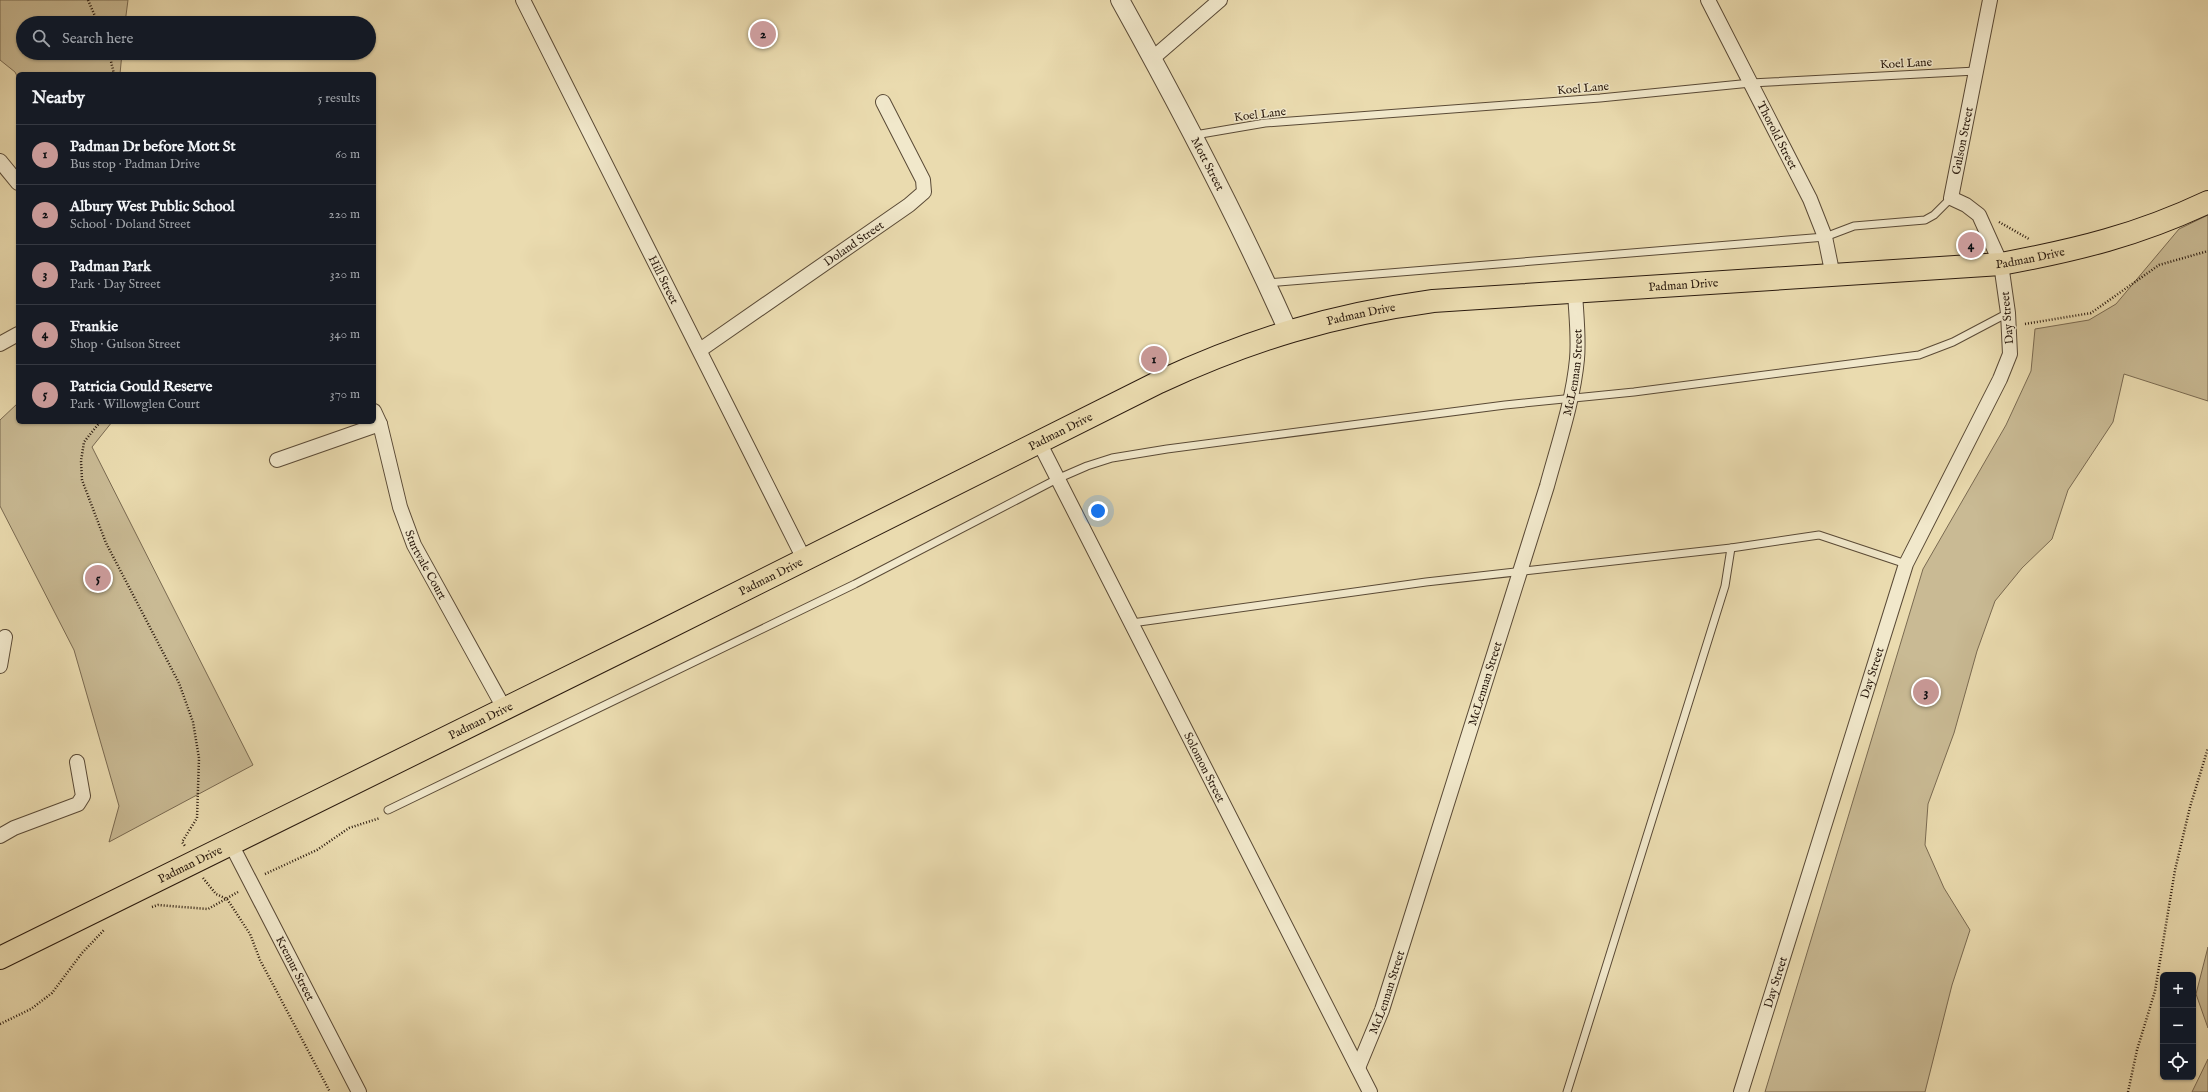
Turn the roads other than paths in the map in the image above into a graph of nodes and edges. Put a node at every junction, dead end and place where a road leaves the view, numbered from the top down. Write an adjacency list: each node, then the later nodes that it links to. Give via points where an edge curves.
1 (523, 0): 24 (street, Hill Street)
2 (1120, 0): 6 (street, Mott Street)
3 (1220, 0): 6 (street)
4 (1708, 0): 8 (street, Thorold Street)
5 (1990, 0): 7 (street, Gulson Street)
6 (1153, 58): 10 (street, Mott Street)
7 (1976, 71): 8 (lane, Koel Lane); 13 (street, Gulson Street)
8 (1751, 83): 10 (lane, Koel Lane, via 1600,98 1265,123); 15 (street, Thorold Street, via 1810,199)
9 (883, 102): 24 (street, Doland Street, via 923,180 924,192)
10 (1192, 136): 18 (street, Mott Street)
11 (0, 161): 12 (street)
12 (16, 181)
13 (1951, 198): 15 (lane, via 1925,220 1854,226); 16 (street, via 1979,215)
14 (2208, 202): 16 (main road, Padman Drive, via 2146,229 2106,241 2061,253)
15 (1825, 236): 17 (street, Thorold Street); 18 (lane)
16 (2001, 264): 17 (main road, Padman Drive); 20 (street, Day Street)
17 (1833, 276): 19 (main road, Padman Drive)
18 (1267, 283): 21 (street, Mott Street)
19 (1575, 292): 21 (main road, Padman Drive, via 1433,301 1381,308); 25 (street, McLennan Street, via 1578,342)
20 (2008, 320): 25 (lane, via 1919,355); 33 (street, Day Street, via 2010,354 2000,379)
21 (1288, 331): 28 (main road, Padman Drive, via 1202,362)
22 (16, 335): 23 (street)
23 (0, 344)
24 (700, 350): 32 (street, Hill Street)
25 (1570, 398): 30 (lane, via 1135,454 1087,466); 34 (street, McLennan Street, via 1547,486)
26 (376, 415): 27 (street, Sturtvale Court)
27 (380, 424): 29 (street); 38 (street, Sturtvale Court, via 400,507 414,545)
28 (1039, 442): 30 (street, Solomon Street); 32 (main road, Padman Drive)
29 (277, 460)
30 (1057, 479): 35 (street, Solomon Street); 40 (lane, via 855,584)
31 (1731, 548): 33 (lane, via 1819,535); 34 (lane); 47 (lane, via 1725,586)
32 (804, 559): 38 (main road, Padman Drive)
33 (1906, 564): 48 (street, Day Street)
34 (1520, 572): 35 (lane); 44 (street, McLennan Street, via 1382,1010)
35 (1132, 623): 44 (street, Solomon Street)
36 (5, 637): 37 (street)
37 (0, 666)
38 (504, 708): 42 (main road, Padman Drive)
39 (77, 762): 41 (street, via 83,796 78,804 14,828)
40 (388, 810)
41 (0, 836)
42 (231, 844): 43 (main road, Padman Drive); 45 (street, Kremur Street)
43 (0, 958)
44 (1358, 1068): 46 (street, Solomon Street)
45 (359, 1092)
46 (1370, 1092)
47 (1567, 1092)
48 (1741, 1092)

